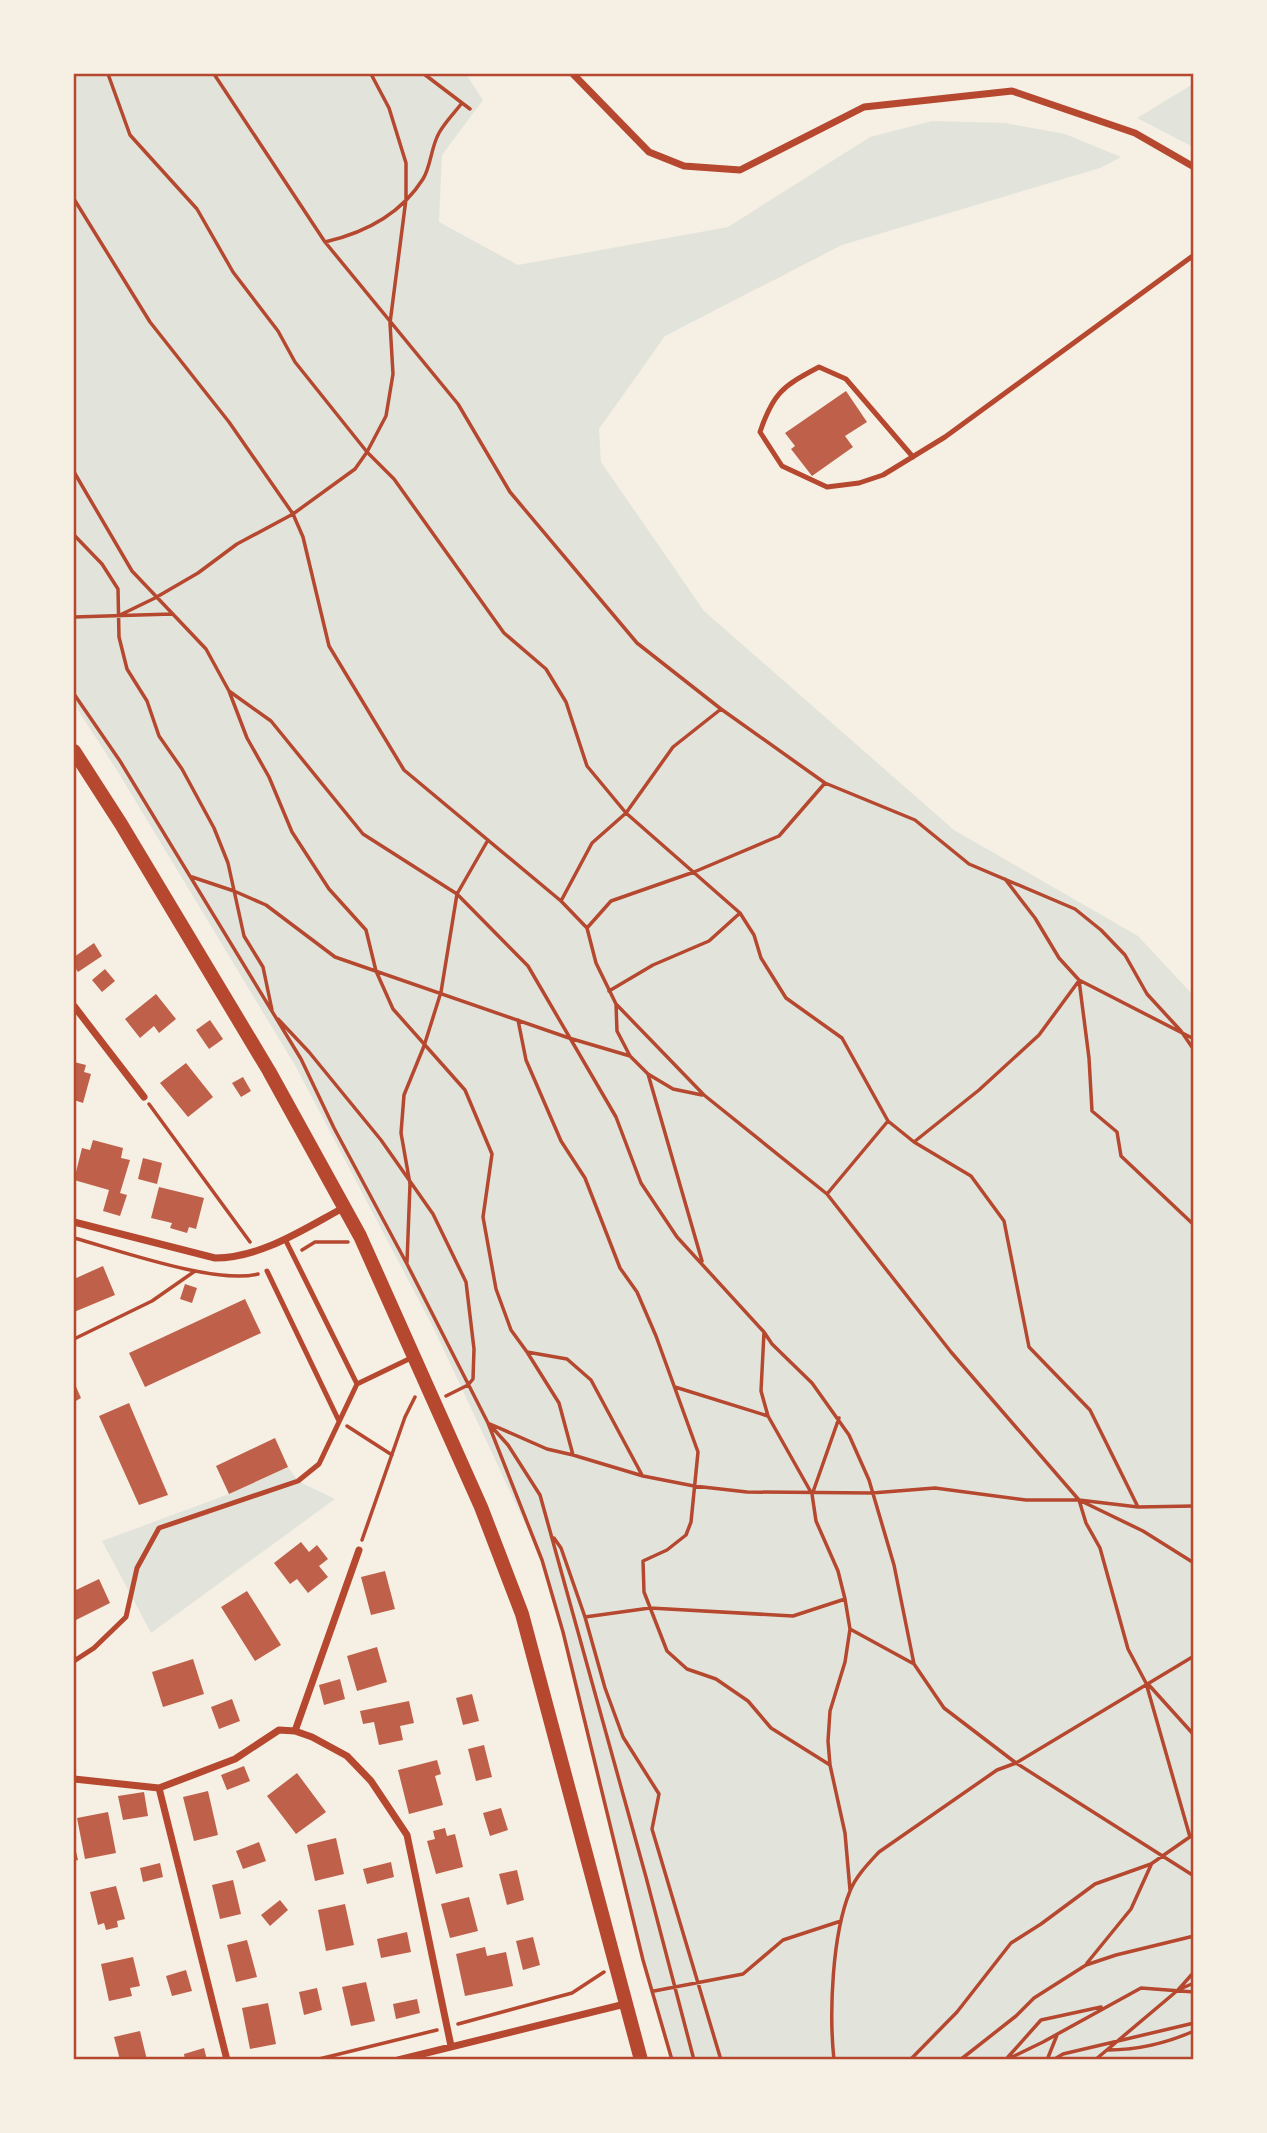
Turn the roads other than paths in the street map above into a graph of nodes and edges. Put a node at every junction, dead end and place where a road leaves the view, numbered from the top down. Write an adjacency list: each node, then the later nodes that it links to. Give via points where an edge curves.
1 (573, 74): 2 (street, via 649,152 684,166 740,170 864,107 1012,91 1135,133)
2 (1194, 167)
3 (1194, 255): 4 (lane)
4 (913, 457): 4 (lane, via 846,379 819,366 791,382 769,406 760,432 782,466 827,487 883,475)
5 (74, 751): 8 (main road, via 269,1071)
6 (74, 1006): 7 (street)
7 (144, 1097)
8 (343, 1208): 10 (street); 12 (main road)
9 (74, 1222): 10 (street, via 215,1258 236,1258)
10 (285, 1239): 13 (lane)
11 (267, 1271): 14 (lane)
12 (414, 1356): 13 (lane); 20 (main road, via 522,1614)
13 (357, 1384): 14 (lane)
14 (339, 1420): 16 (lane, via 319,1464 298,1481 159,1528 137,1568 126,1617)
15 (359, 1550): 17 (street)
16 (74, 1661)
17 (295, 1731): 19 (street, via 279,1730 235,1759); 21 (street, via 347,1756 372,1781 407,1835)
18 (74, 1779): 19 (street)
19 (159, 1788): 22 (street)
20 (625, 2004): 21 (street); 24 (main road)
21 (451, 2046): 23 (street)
22 (227, 2060)
23 (398, 2060)
24 (641, 2060)

